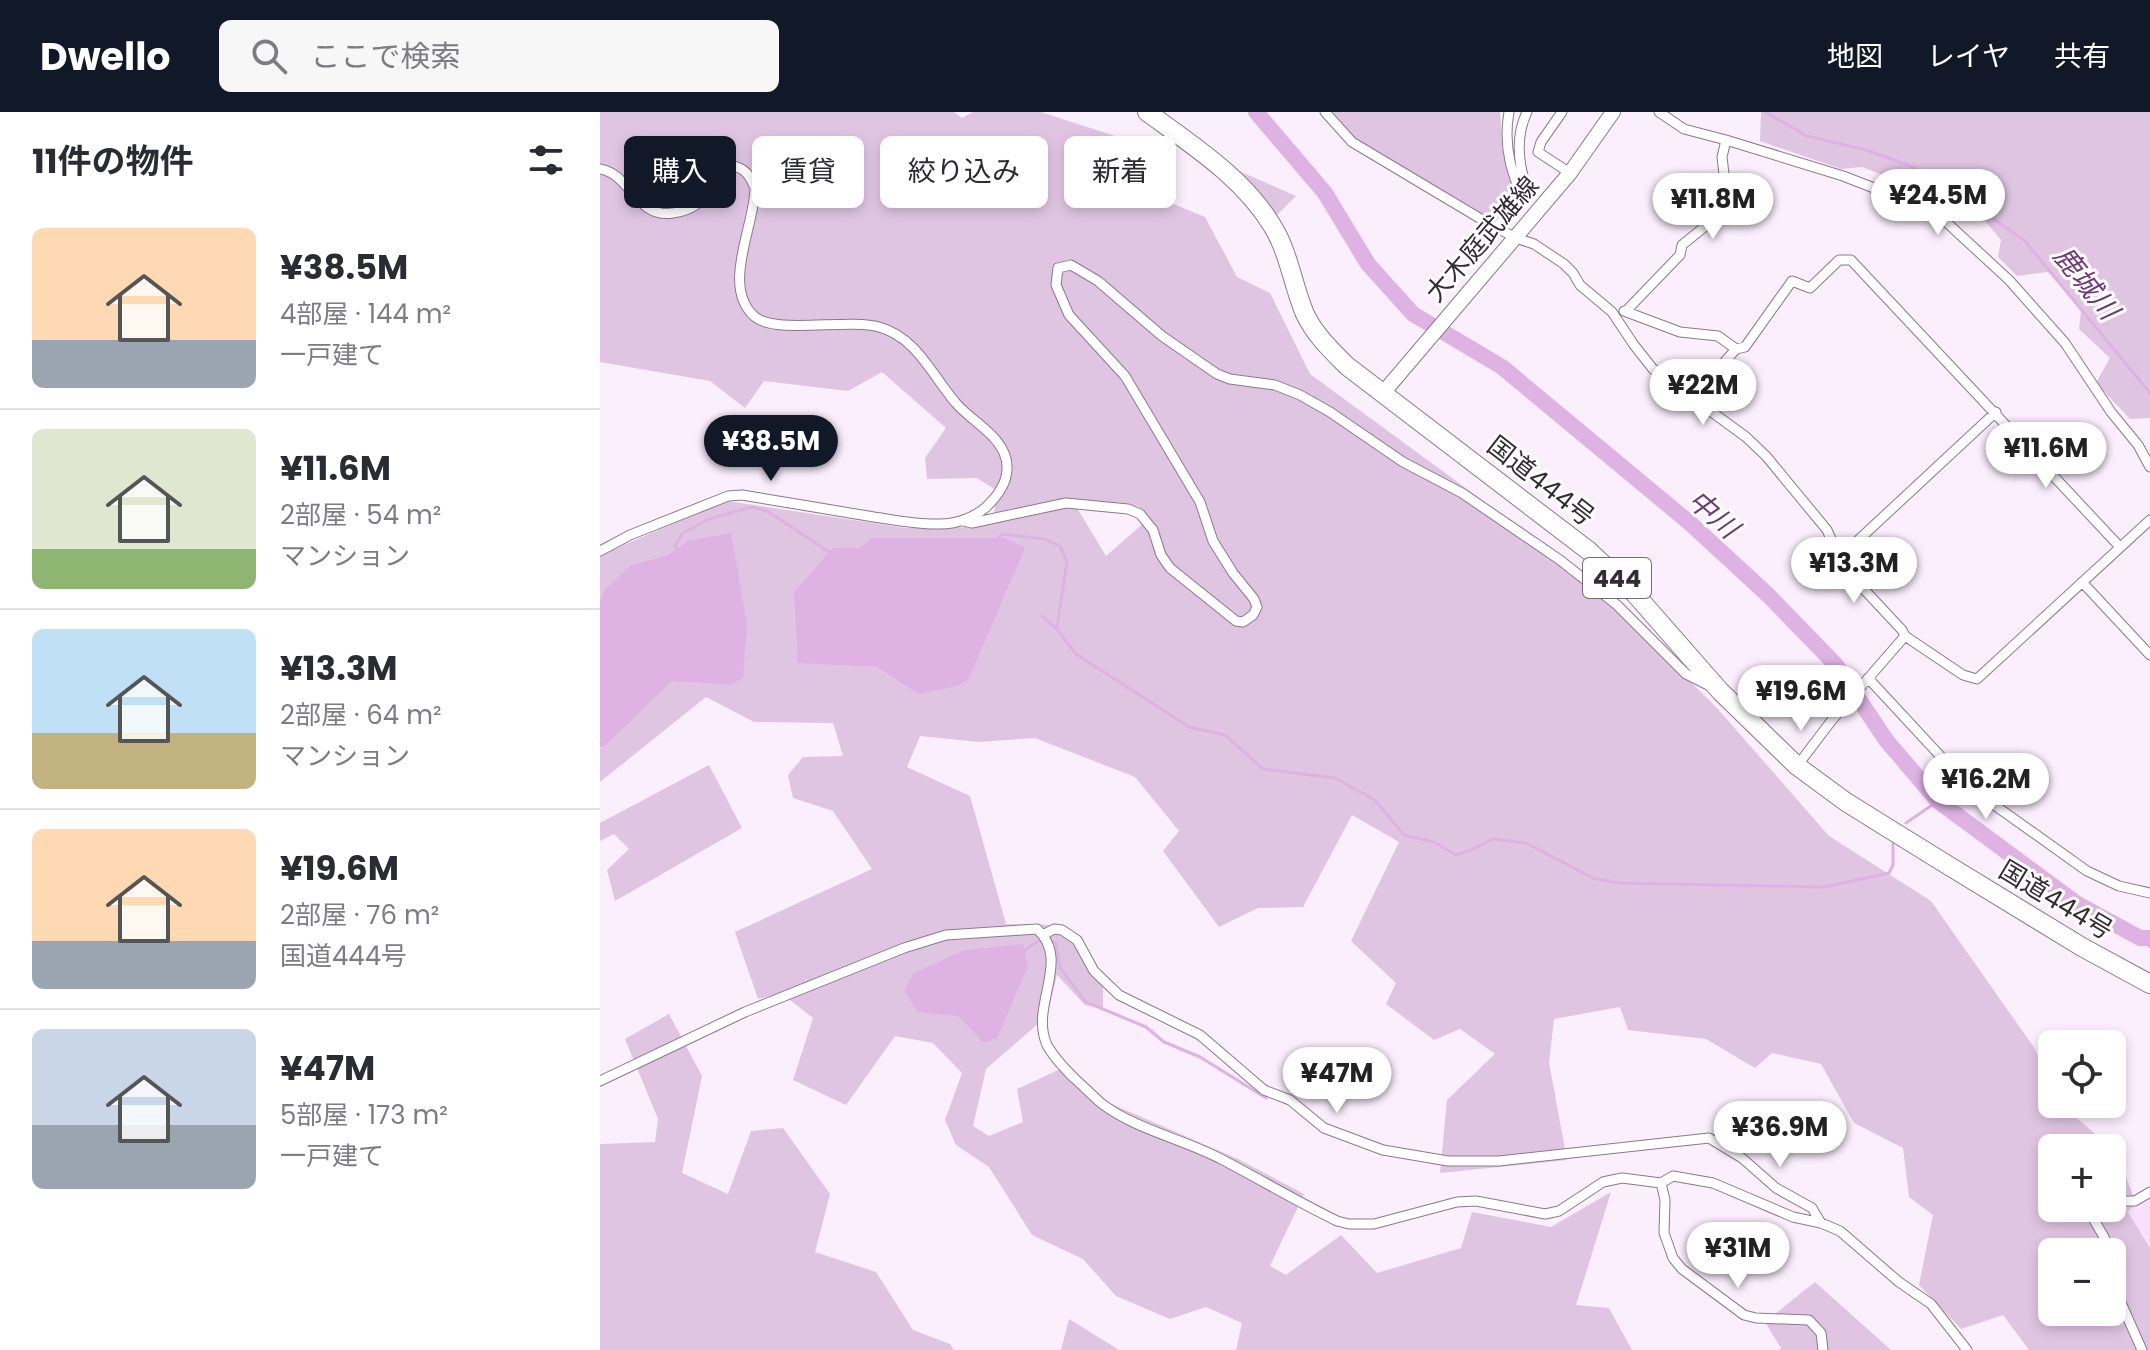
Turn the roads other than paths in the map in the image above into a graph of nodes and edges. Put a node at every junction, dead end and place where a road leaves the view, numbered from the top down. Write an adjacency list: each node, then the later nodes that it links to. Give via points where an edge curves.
1 (1147, 112): 19 (highway, 国道444号 / 444, via 1212,160 1254,200 1275,229 1306,316 1320,339)
2 (1325, 112): 14 (street, via 1352,142)
3 (1509, 112): 13 (street, via 1509,153)
4 (1527, 112): 10 (street)
5 (1562, 112): 9 (street)
6 (1613, 112): 12 (main road, 大木庭武雄線)
7 (1659, 112): 8 (street, via 1684,129)
8 (1726, 140): 16 (street, via 1722,157 1728,208 1682,245 1680,255); 22 (street, via 1843,176 1944,220 2009,280 2065,343)
9 (1538, 152): 10 (street); 12 (street)
10 (1520, 158): 13 (street, via 1526,186)
11 (600, 169): 24 (street, via 613,173 641,204 667,214 696,205 731,166 751,176 755,198 739,267 745,304 767,323 879,327 918,351 956,404 1004,453 1005,480 996,498)
12 (1570, 173): 15 (main road, 大木庭武雄線)
13 (1521, 193): 14 (street)
14 (1498, 226): 15 (street)
15 (1516, 238): 17 (street, via 1564,264); 19 (main road, 大木庭武雄線)
16 (1626, 311): 17 (street); 18 (street, via 1680,332 1718,336)
17 (1612, 312): 20 (street, via 1653,369)
18 (1736, 349): 20 (street); 21 (street, via 1745,347 1792,281 1810,288 1839,260 1851,260)
19 (1383, 393): 32 (highway, 国道444号 / 444, via 1589,551 1635,594)
20 (1692, 399): 27 (street, via 1766,456 1827,530)
21 (1996, 412): 25 (street); 27 (street)
22 (2150, 467)
23 (2150, 520): 25 (street)
24 (963, 521): 26 (street, via 902,521 728,496); 32 (street, via 1066,503 1128,509 1153,530 1170,568 1236,621 1243,622 1257,607 1213,541 1200,502 1125,376 1060,299 1058,268 1071,265 1217,374 1300,395 1403,462 1462,493 1617,605 1686,674)
25 (2120, 547): 28 (street)
26 (600, 551)
27 (1839, 558): 29 (street)
28 (2082, 582): 29 (street, via 1977,679); 30 (street)
29 (1905, 636): 31 (street)
30 (2150, 655)
31 (1868, 678): 33 (street); 34 (street, via 1969,787 2087,871)
32 (1720, 691): 33 (highway, 国道444号 / 444)
33 (1797, 766): 36 (highway, 国道444号 / 444, via 1941,861)
34 (2150, 893)
35 (1046, 938): 37 (street, via 1037,929 1026,928 946,935 904,948 745,1012); 38 (street, via 1052,951 1043,1030 1067,1070 1128,1119 1222,1159 1337,1221 1374,1224 1476,1201 1545,1214 1559,1211 1603,1182 1622,1178); 41 (street, via 1054,929 1062,930 1077,940 1094,971 1119,995 1200,1035 1264,1090 1290,1100 1324,1128 1383,1150 1448,1161 1499,1161 1709,1138 1812,1208)
36 (2150, 984)
37 (600, 1081)
38 (1661, 1183): 41 (street, via 1673,1176 1713,1183 1793,1217); 43 (street, via 1667,1242 1682,1269 1744,1315 1809,1320 1821,1333)
39 (2150, 1192): 40 (street)
40 (2126, 1201)
41 (1821, 1223): 44 (street, via 1840,1231 1931,1304)
42 (2126, 1314): 45 (street)
43 (1823, 1350)
44 (1967, 1350)
45 (2142, 1350)

